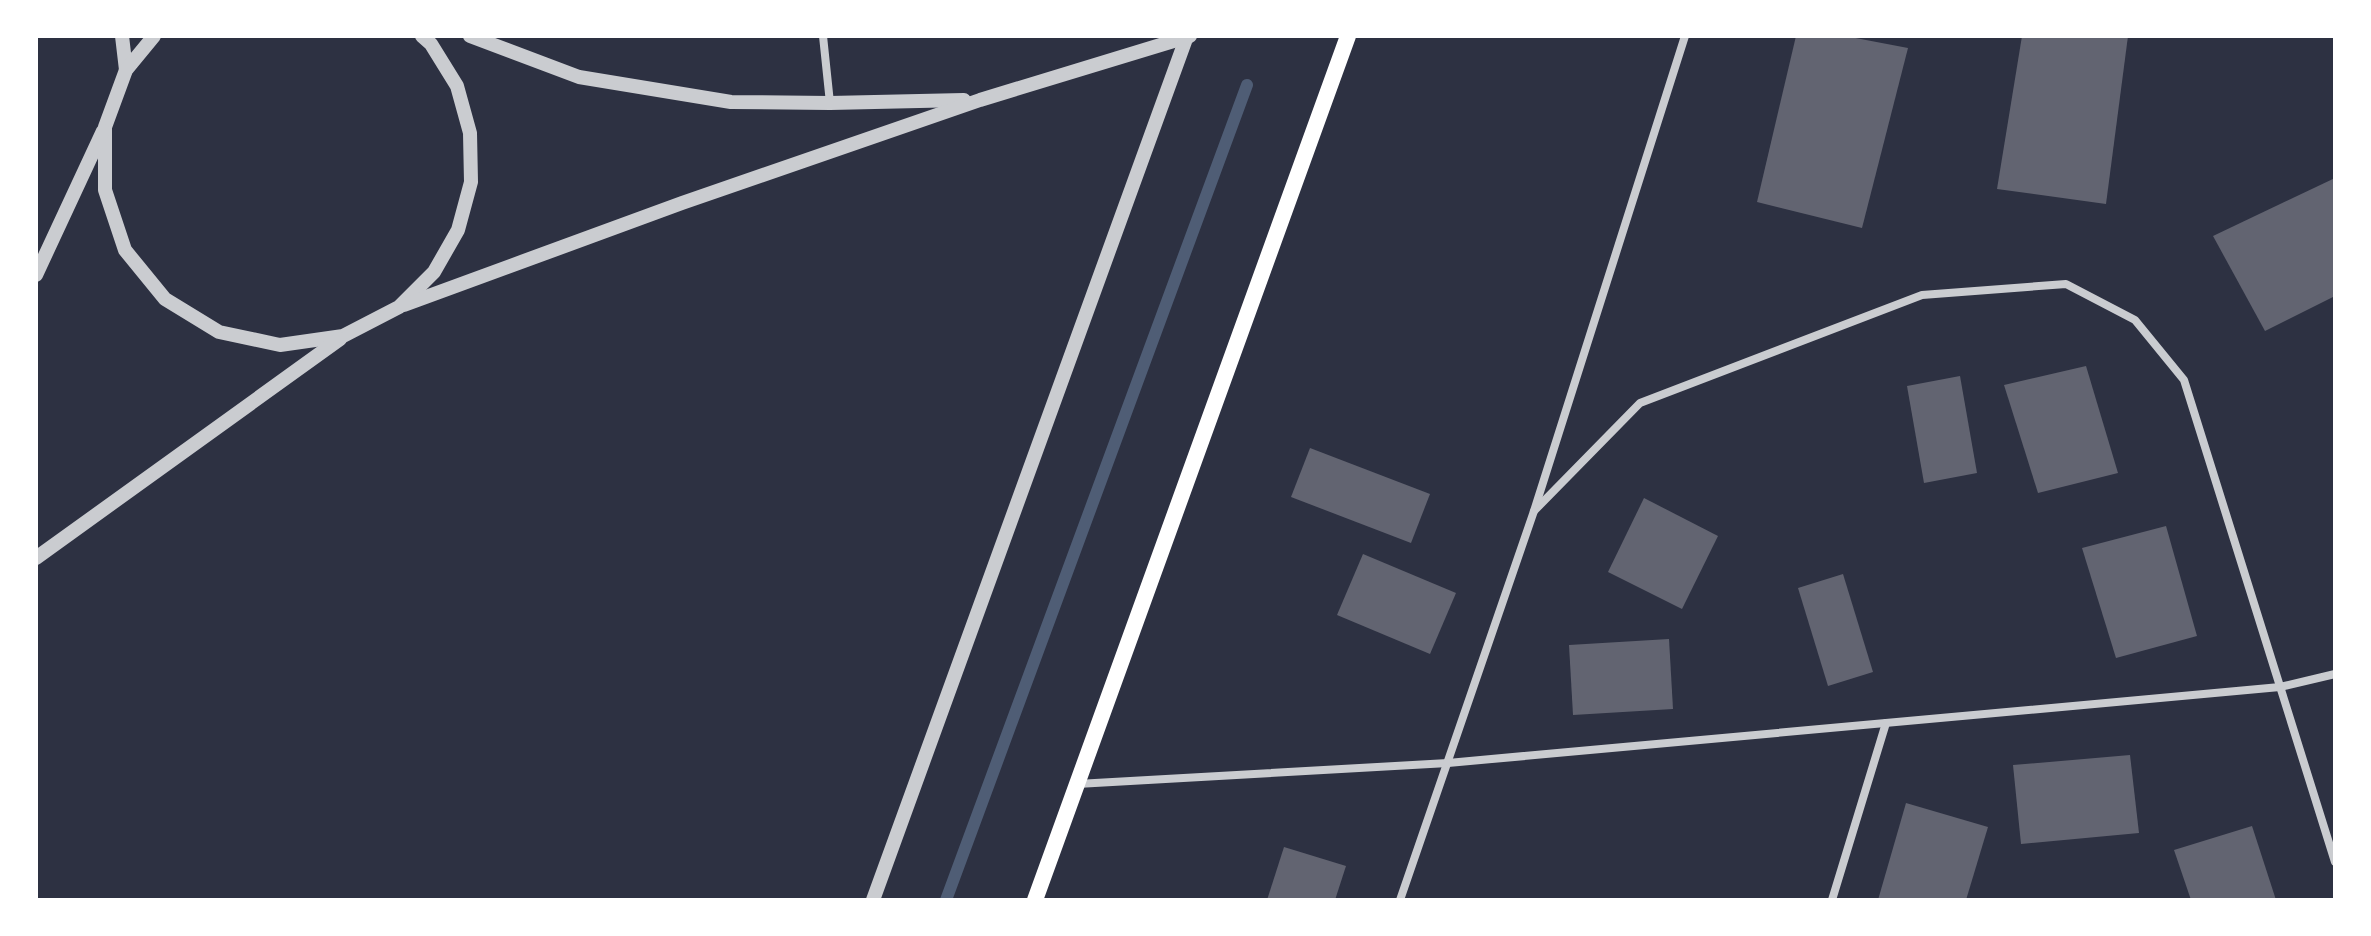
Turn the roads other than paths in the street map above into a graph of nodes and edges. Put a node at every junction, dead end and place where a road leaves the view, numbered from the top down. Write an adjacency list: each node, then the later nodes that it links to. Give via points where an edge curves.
1 (122, 36): 9 (street)
2 (154, 36): 9 (street)
3 (422, 36): 14 (street, via 457,86 470,133 471,182 458,230 434,272)
4 (470, 36): 11 (street, via 579,77 731,102)
5 (823, 36): 11 (street)
6 (1188, 36): 10 (street); 24 (street)
7 (1348, 36): 22 (main road)
8 (1685, 36): 16 (street)
9 (126, 70): 12 (street)
10 (980, 100): 11 (street); 14 (street)
11 (830, 103)
12 (105, 127): 13 (street); 15 (street, via 105,190 125,250 165,299 219,332 280,345)
13 (36, 275)
14 (399, 307): 15 (street)
15 (348, 333): 17 (street)
16 (1534, 511): 19 (street, via 1640,403 1922,295 2066,284 2135,320 2184,380); 21 (street)
17 (36, 558)
18 (2335, 674): 19 (street)
19 (2280, 687): 20 (street); 23 (street)
20 (1886, 723): 21 (street); 27 (street)
21 (1448, 763): 22 (street); 26 (street)
22 (1076, 784): 25 (main road)
23 (2335, 862)
24 (873, 900)
25 (1035, 900)
26 (1400, 900)
27 (1832, 900)

